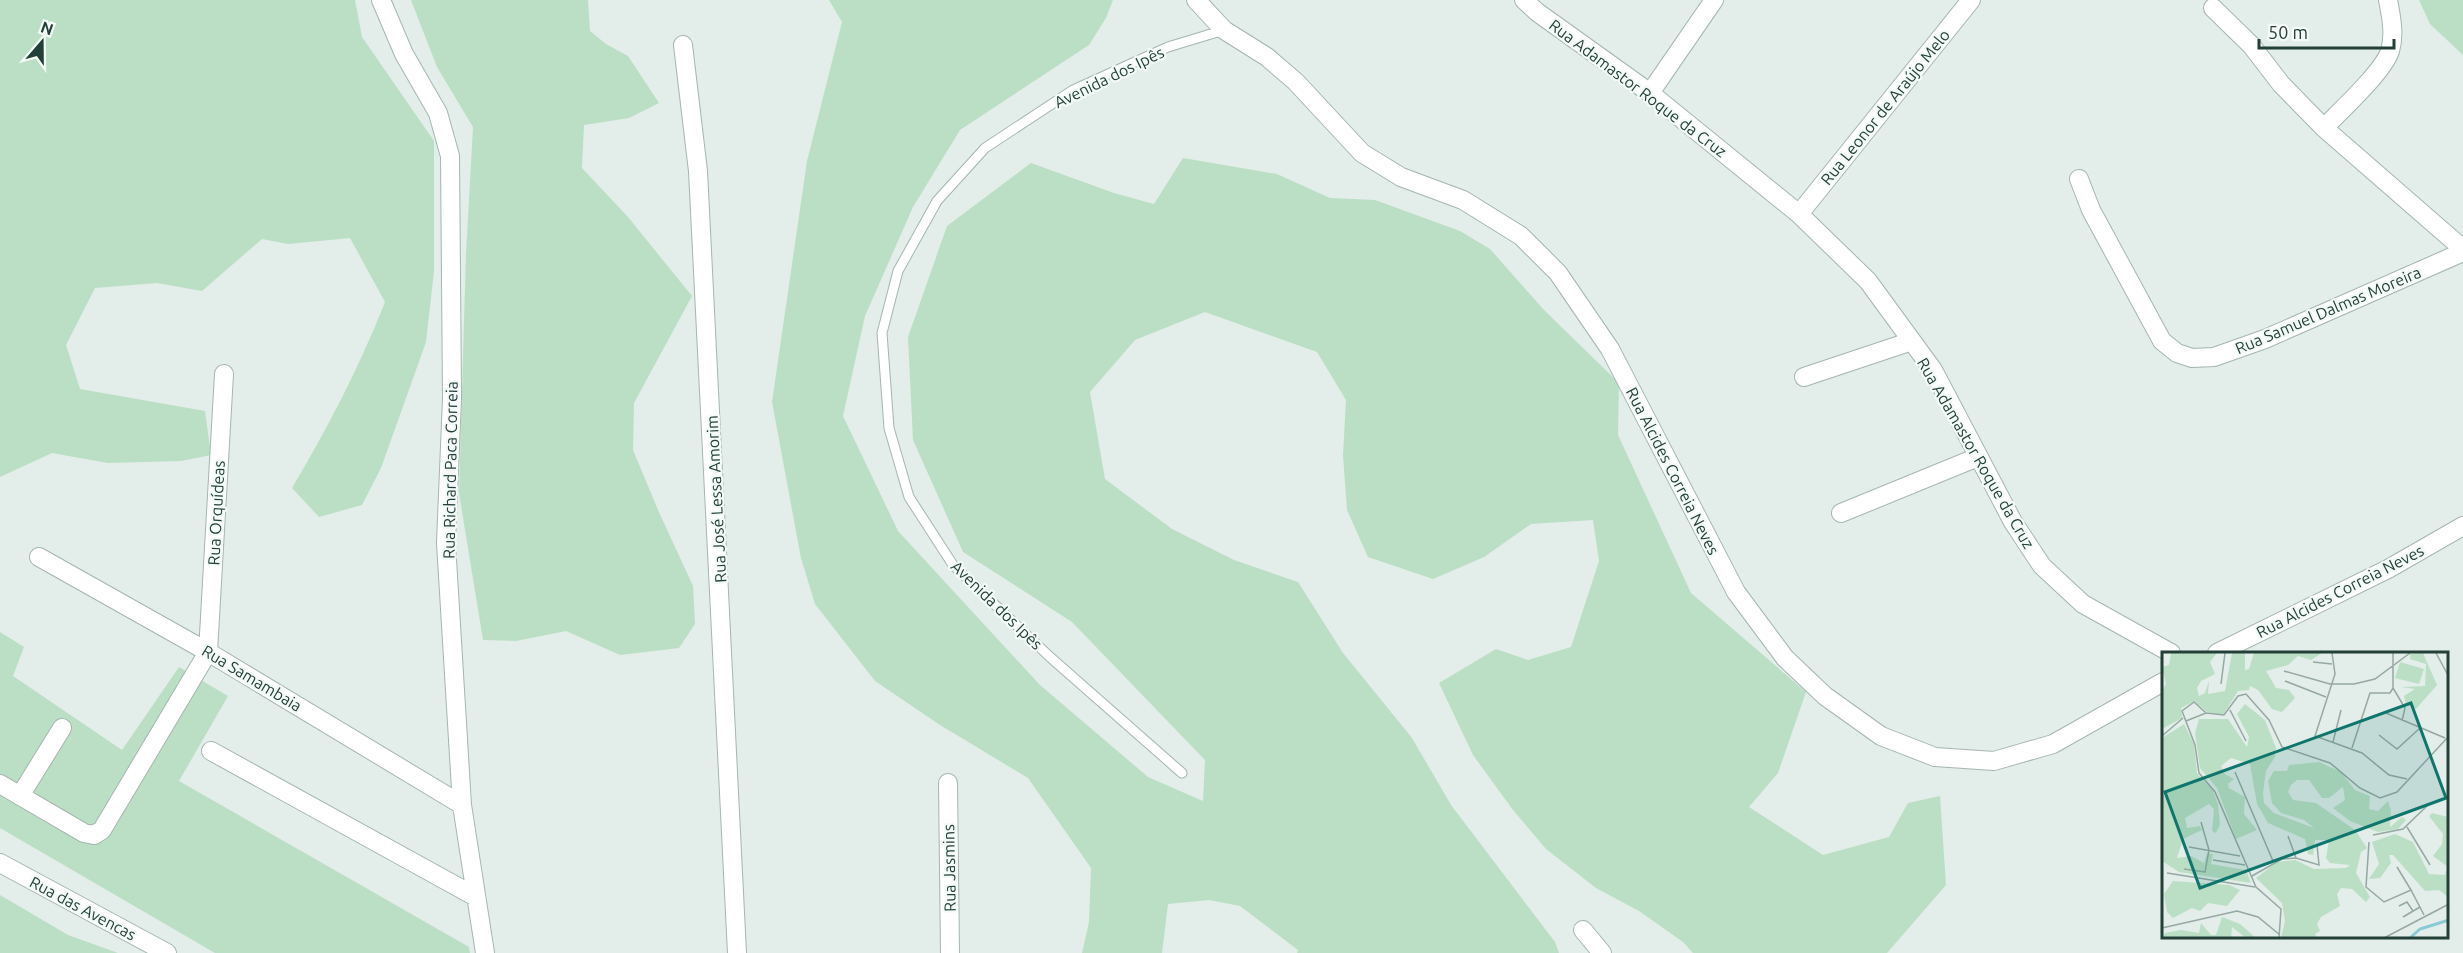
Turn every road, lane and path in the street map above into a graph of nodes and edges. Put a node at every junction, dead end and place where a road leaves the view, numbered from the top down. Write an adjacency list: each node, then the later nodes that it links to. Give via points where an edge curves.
1 (381, 0): 32 (street, Rua Richard Paca Correia, via 404,54 438,113 450,156 452,398 446,543)
2 (1196, 0): 8 (street, Rua Alcides Correia Neves)
3 (1524, 0): 10 (street, Rua Adamastor Roque da Cruz)
4 (1714, 0): 10 (street)
5 (1971, 0): 13 (street, Rua Leonor de Araújo Melo)
6 (2388, 0): 11 (street, via 2393,26 2390,51 2378,70)
7 (2213, 8): 11 (street, Rua Samuel Dalmas Moreira)
8 (1224, 30): 25 (street, Rua Alcides Correia Neves, via 1267,57 1296,82 1362,153 1401,177 1463,200 1521,236 1558,273 1610,349 1736,592 1785,658 1825,696 1881,736 1935,757 1994,761 2053,744); 28 (lane, Avenida dos Ipês, via 1167,47 1073,90 985,148 938,201 898,271 882,333 889,428 909,497 953,566)
9 (683, 45): 38 (street, Rua José Lessa Amorim, via 698,171)
10 (1650, 93): 13 (street, Rua Adamastor Roque da Cruz)
11 (2324, 128): 14 (street, Rua Samuel Dalmas Moreira)
12 (2079, 179): 14 (street, Rua Samuel Dalmas Moreira, via 2091,210 2162,341 2177,353 2192,358 2214,357 2265,339)
13 (1799, 214): 15 (street, Rua Adamastor Roque da Cruz, via 1868,281)
14 (2463, 250)
15 (1912, 341): 17 (street); 18 (street, Rua Adamastor Roque da Cruz, via 1933,370)
16 (224, 374): 22 (street, Rua Orquídeas)
17 (1804, 377)
18 (1978, 457): 19 (street); 23 (street, Rua Adamastor Roque da Cruz, via 2042,566 2083,604)
19 (1841, 513)
20 (2463, 526): 24 (street, Rua Alcides Correia Neves, via 2388,569)
21 (39, 557): 22 (street, Rua Samambaia)
22 (208, 652): 31 (street, via 102,830 84,833); 32 (street, Rua Samambaia)
23 (2169, 652)
24 (2219, 652)
25 (2162, 683)
26 (62, 728): 31 (street)
27 (211, 751): 34 (street)
28 (1182, 774)
29 (948, 783): 39 (street, Rua Jasmins)
30 (0, 784): 31 (street)
31 (20, 796)
32 (462, 805): 34 (street, Rua Richard Paca Correia)
33 (0, 862): 36 (street, Rua das Avencas)
34 (476, 897): 37 (street, Rua Richard Paca Correia)
35 (1583, 930): 40 (street)
36 (167, 953)
37 (485, 953)
38 (737, 953)
39 (950, 953)
40 (1602, 953)

